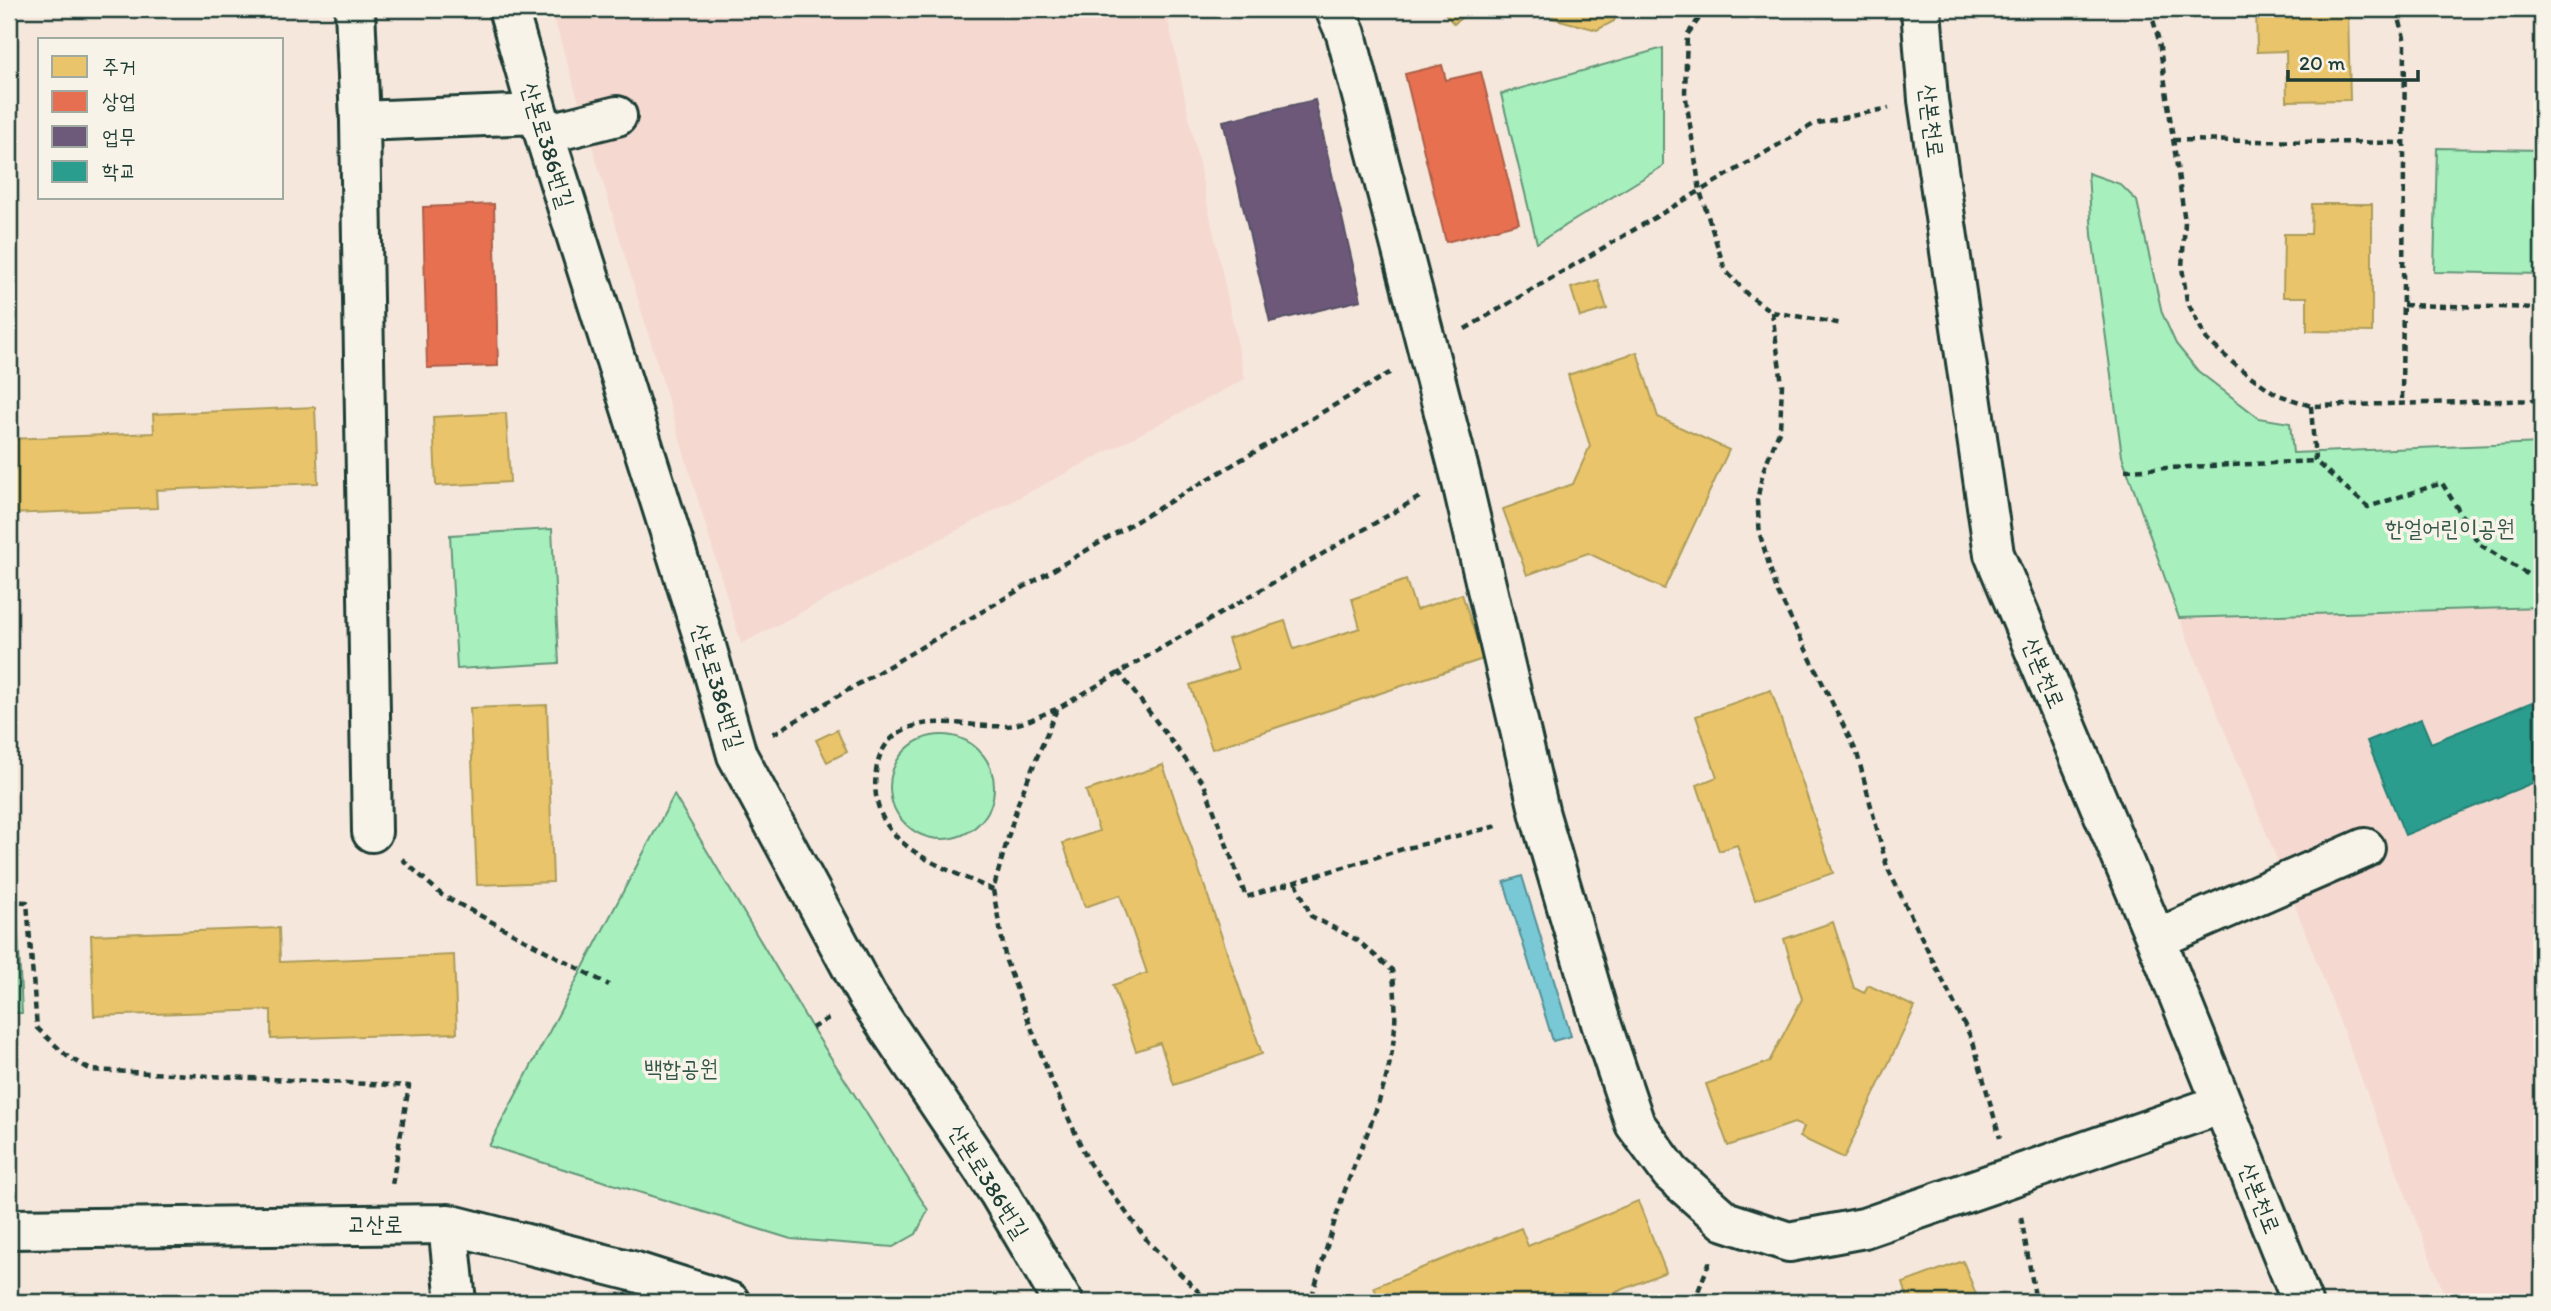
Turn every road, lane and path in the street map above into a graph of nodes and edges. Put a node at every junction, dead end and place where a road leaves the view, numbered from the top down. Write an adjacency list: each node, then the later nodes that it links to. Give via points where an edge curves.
1 (355, 9): 10 (street)
2 (508, 9): 11 (street, 산본로386번길)
3 (1335, 9): 19 (street, via 1346,34)
4 (1706, 9): 14 (path, via 1686,34 1685,92)
5 (1922, 9): 8 (street, 산본천로)
6 (2150, 9): 12 (path)
7 (2397, 9): 13 (path, via 2405,42)
8 (1927, 100): 14 (path, via 1814,124); 36 (street, 산본천로, via 1994,554)
9 (617, 116): 11 (street)
10 (360, 121): 11 (street); 31 (street)
11 (541, 124): 29 (street, 산본로386번길)
12 (2173, 140): 13 (path); 22 (path, via 2185,222 2182,267 2187,301 2207,340 2276,394)
13 (2404, 144): 15 (path)
14 (1700, 191): 17 (path, via 1725,270); 19 (path)
15 (2403, 305): 16 (path); 21 (path)
16 (2542, 308)
17 (1772, 312): 18 (path); 39 (path, via 1782,384 1780,429 1757,501 1760,535 1777,591 1857,753 1887,867 1973,1042)
18 (1843, 324)
19 (1426, 351): 25 (street); 29 (path)
20 (2542, 400): 21 (path)
21 (2402, 403): 22 (path)
22 (2311, 406): 23 (path)
23 (2315, 461): 24 (path); 26 (path, via 2368,507 2442,483 2479,544 2527,574)
24 (2125, 470)
25 (1460, 474): 27 (path); 30 (street)
26 (2542, 571)
27 (1118, 671): 28 (path); 33 (path, via 1204,784 1246,897)
28 (1056, 709): 34 (path, via 1018,803); 34 (path, via 1008,727 928,723 904,730 885,744 876,767 873,793 888,830 928,862)
29 (737, 755): 45 (street, 산본로386번길, via 867,996 999,1193)
30 (1540, 815): 33 (path, via 1403,849); 39 (street, via 1635,1124 1671,1173 1725,1221 1789,1242 1864,1228)
31 (372, 832): 37 (path, via 442,895)
32 (2365, 848): 36 (street)
33 (1297, 882): 47 (path, via 1311,916 1357,940 1392,970 1397,1001 1387,1083 1345,1191)
34 (993, 890): 46 (path, via 1006,961 1051,1080 1090,1163 1149,1243)
35 (9, 901): 40 (path, via 27,902 37,1028 67,1056 91,1070 409,1086)
36 (2155, 939): 38 (street, 산본천로)
37 (610, 985)
38 (2222, 1104): 39 (street); 49 (street, 산본천로)
39 (2011, 1177): 48 (path, via 2029,1249)
40 (385, 1224): 41 (street, 고산로); 42 (street, 고산로)
41 (448, 1224): 43 (street); 44 (street, 고산로, via 636,1272)
42 (9, 1229)
43 (456, 1302)
44 (730, 1302)
45 (1063, 1302)
46 (1209, 1302)
47 (1310, 1302)
48 (2036, 1302)
49 (2302, 1302)

